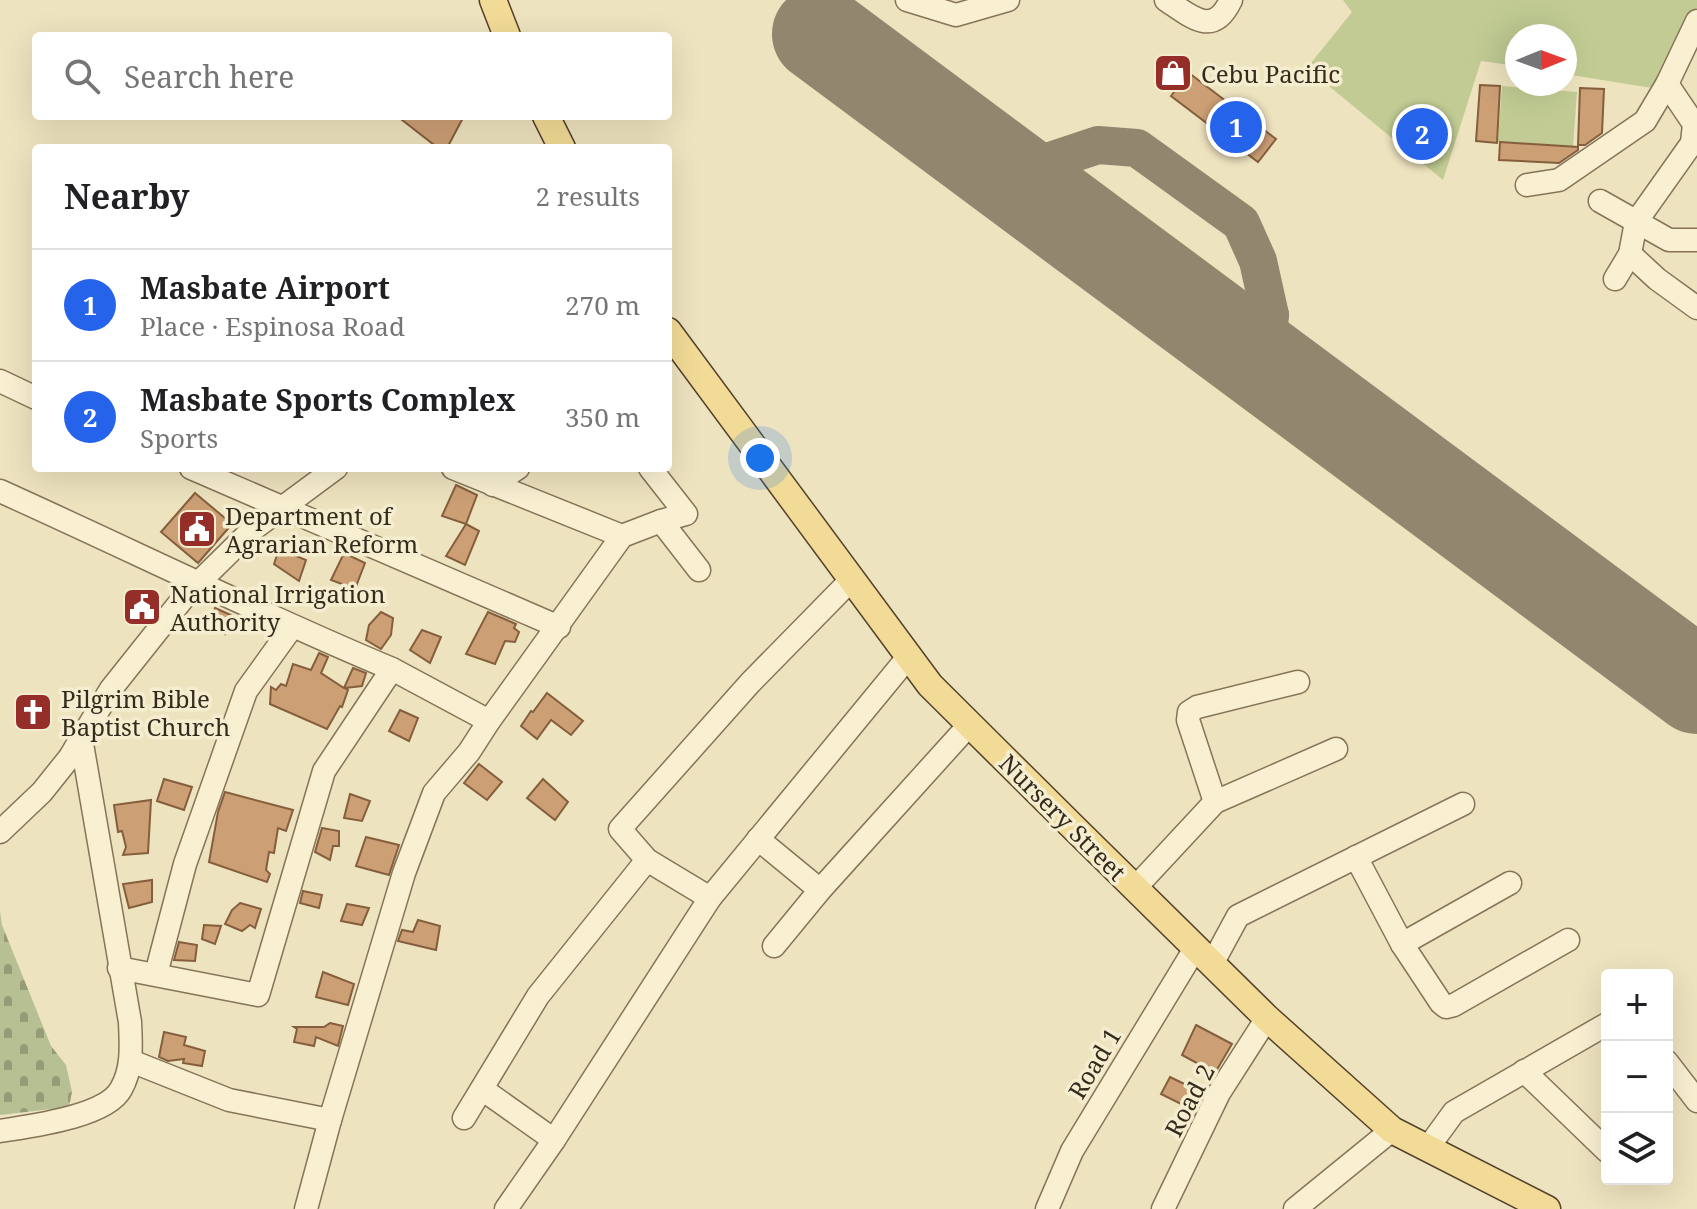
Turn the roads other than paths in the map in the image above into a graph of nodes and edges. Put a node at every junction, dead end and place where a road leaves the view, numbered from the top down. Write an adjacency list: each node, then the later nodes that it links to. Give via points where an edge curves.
1 (493, 0): 7 (main road)
2 (907, 0): 3 (street, via 956,15)
3 (1008, 0)
4 (1166, 0): 5 (street, via 1195,19 1212,22 1224,15)
5 (1231, 0)
6 (1697, 21): 8 (street)
7 (505, 32)
8 (1667, 84): 11 (street, via 1694,124); 12 (street, via 1645,121 1559,180)
9 (548, 120): 10 (main road)
10 (560, 144)
11 (1695, 146): 14 (street)
12 (1527, 185)
13 (1600, 201): 14 (street)
14 (1636, 222): 15 (street, via 1669,240); 16 (street)
15 (1697, 240)
16 (1630, 254): 17 (street); 18 (street)
17 (1615, 279)
18 (1697, 308)
19 (672, 336): 33 (main road, Nursery Street)
20 (0, 381): 21 (street)
21 (32, 396)
22 (200, 472): 29 (street)
23 (331, 472): 29 (street)
24 (462, 472): 27 (street)
25 (512, 472): 27 (street)
26 (653, 472): 30 (street, via 686,514)
27 (493, 485): 31 (street)
28 (0, 491): 34 (street)
29 (281, 509): 34 (street); 36 (street)
30 (661, 521): 31 (street); 32 (street)
31 (622, 536): 36 (street)
32 (699, 570)
33 (852, 579): 37 (main road, Nursery Street); 49 (street, via 750,683 620,829)
34 (199, 581): 35 (street); 42 (street, via 111,689)
35 (292, 627): 38 (street); 59 (street, via 246,691 185,864)
36 (559, 627): 40 (street)
37 (909, 656): 41 (main road, Nursery Street); 47 (street)
38 (392, 669): 40 (street); 59 (street, via 324,771 258,995)
39 (1298, 682): 44 (street, via 1189,712)
40 (489, 721): 68 (street, via 434,793 404,873)
41 (970, 724): 51 (main road, Nursery Street); 52 (street)
42 (81, 738): 46 (street, via 42,792); 58 (street)
43 (1336, 749): 44 (street)
44 (1215, 802): 51 (street)
45 (1463, 804): 48 (street, Road 1)
46 (0, 832)
47 (758, 839): 52 (street); 53 (street)
48 (1356, 857): 55 (street); 57 (street, Road 1, via 1238,916)
49 (647, 860): 53 (street); 65 (street, via 538,996)
50 (1510, 883): 55 (street)
51 (1135, 888): 57 (main road, Nursery Street)
52 (820, 890): 56 (street)
53 (710, 898): 71 (street)
54 (1568, 940): 55 (street, via 1446,1007)
55 (1402, 944)
56 (774, 946)
57 (1204, 956): 60 (main road, Nursery Street); 76 (street, Road 1, via 1072,1151)
58 (119, 968): 59 (street); 62 (street)
59 (156, 974)
60 (1267, 1018): 69 (main road, Nursery Street); 77 (street, Road 2, via 1219,1093)
61 (1601, 1027): 64 (street)
62 (131, 1061): 68 (street, via 229,1100); 70 (street, via 121,1090 109,1104 49,1123)
63 (1673, 1070): 66 (street)
64 (1524, 1071): 72 (street); 73 (street, via 1454,1112)
65 (482, 1089): 67 (street); 71 (street)
66 (1697, 1101)
67 (464, 1118)
68 (330, 1120): 74 (street)
69 (1392, 1130): 73 (main road, Nursery Street); 78 (street)
70 (0, 1131)
71 (554, 1140): 75 (street)
72 (1601, 1145)
73 (1427, 1149): 79 (main road, Nursery Street)
74 (306, 1209)
75 (506, 1209)
76 (1047, 1209)
77 (1163, 1209)
78 (1295, 1209)
79 (1547, 1209)

